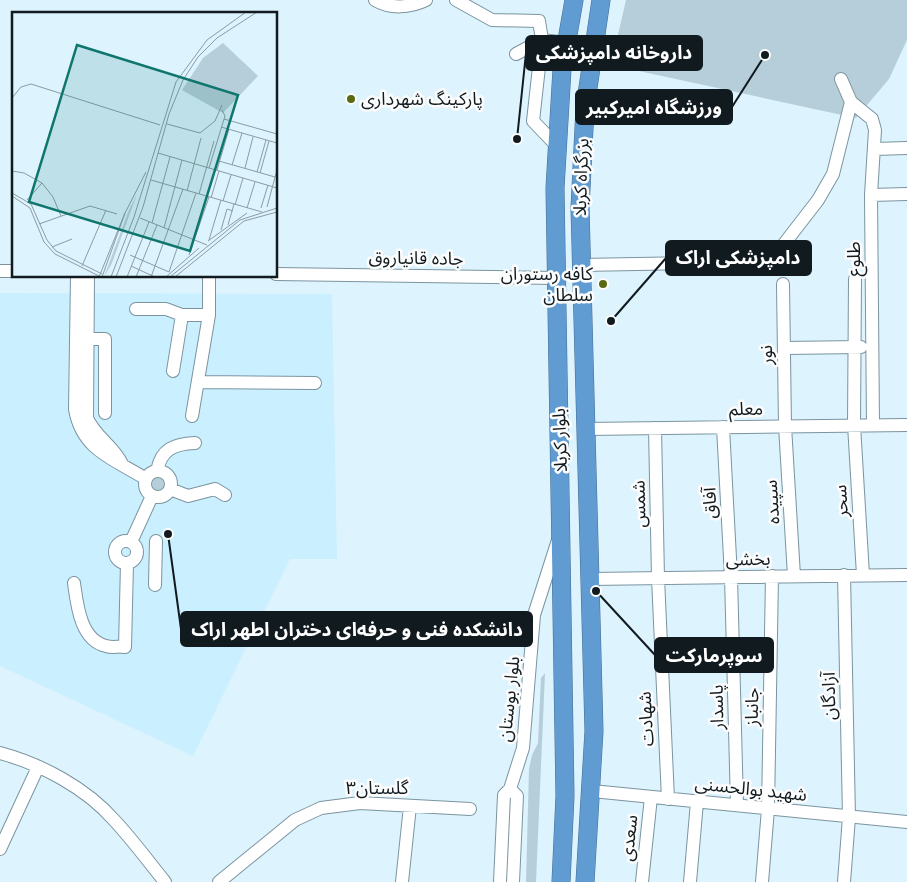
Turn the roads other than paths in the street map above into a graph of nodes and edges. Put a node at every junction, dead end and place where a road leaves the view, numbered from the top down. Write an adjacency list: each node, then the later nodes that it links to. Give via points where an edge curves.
1 (375, 0): 2 (street, via 398,6)
2 (426, 0)
3 (456, 0): 6 (street, via 492,20 539,21)
4 (574, 0): 7 (highway, بلوار کربلا)
5 (602, 0): 16 (highway, بزرگراه کربلا, via 584,117)
6 (542, 40): 7 (street); 8 (street); 11 (street, via 533,121)
7 (566, 43): 11 (highway, بلوار کربلا)
8 (516, 54)
9 (841, 79): 10 (street)
10 (851, 102): 13 (street, طلوع, via 872,119); 16 (street, via 833,174 818,200 774,256 759,262)
11 (556, 145): 21 (highway, بلوار کربلا)
12 (907, 148): 13 (street)
13 (874, 149): 15 (street, طلوع)
14 (907, 194): 15 (street)
15 (871, 195): 29 (street, طلوع)
16 (580, 265): 42 (highway, بلوار کربلا)
17 (278, 274): 21 (street, جاده قانیاروق)
18 (77, 278): 27 (street)
19 (88, 278): 27 (street)
20 (209, 278): 25 (street)
21 (555, 278): 49 (highway, بلوار کربلا)
22 (855, 279): 28 (street, سحر)
23 (783, 284): 30 (street, نور)
24 (136, 309): 26 (street, via 166,310)
25 (209, 315): 26 (street); 32 (street)
26 (182, 316): 31 (street)
27 (81, 339): 34 (street, via 105,339); 45 (street, via 75,409 82,419 88,441 111,461)
28 (854, 347): 29 (street); 30 (street); 36 (street, سحر)
29 (872, 347): 37 (street, طلوع)
30 (784, 348): 39 (street, نور)
31 (173, 371)
32 (198, 382): 33 (street); 35 (street)
33 (315, 383)
34 (105, 413)
35 (192, 416)
36 (854, 425): 37 (street, معلم); 39 (street, معلم); 54 (street, سحر)
37 (873, 425): 38 (street, معلم)
38 (907, 425)
39 (785, 426): 40 (street, معلم); 57 (street, سپیده)
40 (723, 427): 41 (street, معلم); 58 (street, آفاق)
41 (655, 428): 42 (street, معلم); 59 (street, شمس)
42 (586, 429): 60 (highway, بلوار کربلا)
43 (195, 443): 44 (street, via 178,444 165,451)
44 (157, 471): 45 (street); 46 (street, via 166,473 170,478)
45 (146, 479): 48 (street, via 146,491)
46 (170, 490): 47 (street, via 188,496 215,489); 48 (street, via 162,497)
47 (225, 495)
48 (152, 496): 51 (street)
49 (562, 526): 65 (street, بلوار بوستان, via 534,615 523,748); 82 (highway, بلوار کربلا, via 565,796)
50 (156, 541): 52 (street)
51 (132, 553): 52 (street); 61 (street, via 125,646 106,646 96,641 87,630 79,616)
52 (156, 555): 62 (street)
53 (844, 575): 54 (street, بخشی); 57 (street, بخشی); 74 (street, آزادگان)
54 (863, 575): 55 (street, بخشی)
55 (907, 575)
56 (772, 576): 57 (street, بخشی); 58 (street, بخشی); 73 (street, جانباز)
57 (794, 576)
58 (731, 577): 59 (street, بخشی); 71 (street, پاسدار)
59 (658, 578): 60 (street, بخشی); 68 (street, شهادت)
60 (589, 579): 66 (highway, بلوار کربلا, via 594,731)
61 (74, 583)
62 (155, 585)
63 (0, 753): 64 (street)
64 (38, 767): 76 (street); 77 (street, via 93,800 114,819)
65 (510, 789): 80 (street, بلوار بوستان, via 504,795); 81 (street, via 517,796)
66 (592, 791): 67 (street, شهید بوالحسنی); 83 (highway, بلوار کربلا)
67 (651, 797): 68 (street, شهید بوالحسنی); 84 (street, سعدی)
68 (668, 799): 69 (street, شهید بوالحسنی)
69 (697, 802): 71 (street, شهید بوالحسنی); 85 (street)
70 (410, 806): 72 (street, گلستان۳); 78 (street, گلستان۳, via 360,803 321,808 295,820); 79 (street)
71 (737, 806): 73 (street, شهید بوالحسنی)
72 (470, 809)
73 (768, 809): 74 (street, شهید بوالحسنی); 86 (street, جانباز)
74 (848, 816): 75 (street, شهید بوالحسنی); 87 (street, آزادگان)
75 (907, 822)
76 (0, 849)
77 (165, 882)
78 (219, 882)
79 (402, 882)
80 (500, 882)
81 (513, 882)
82 (560, 882)
83 (585, 882)
84 (642, 882)
85 (690, 882)
86 (762, 882)
87 (844, 882)

